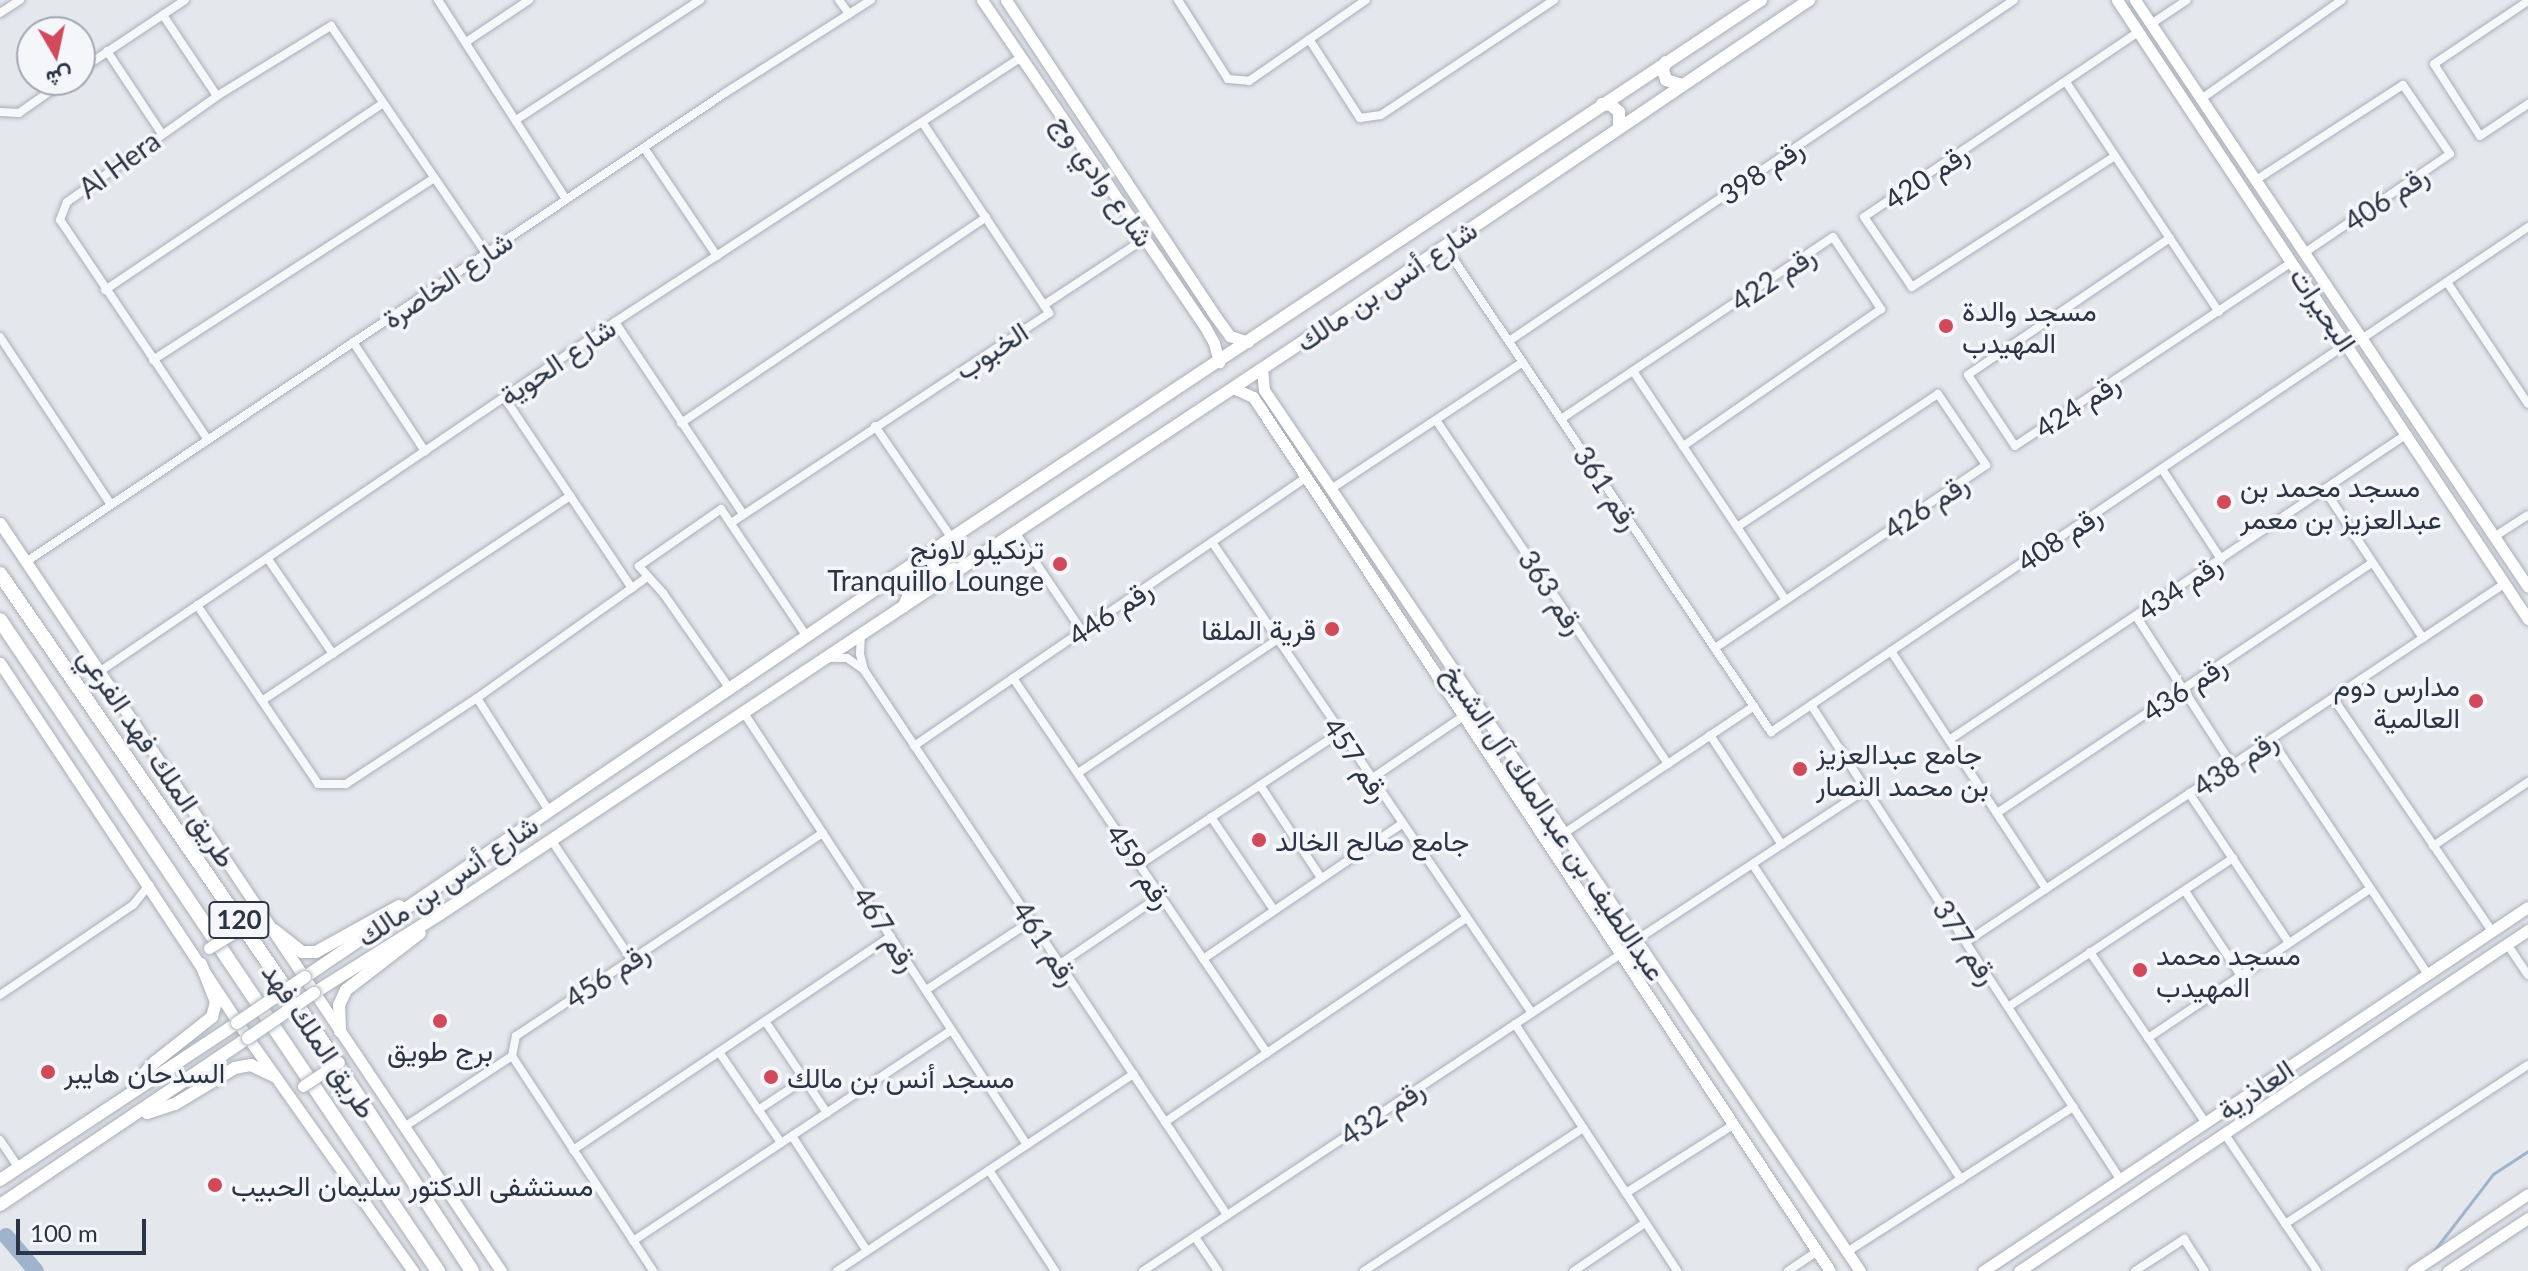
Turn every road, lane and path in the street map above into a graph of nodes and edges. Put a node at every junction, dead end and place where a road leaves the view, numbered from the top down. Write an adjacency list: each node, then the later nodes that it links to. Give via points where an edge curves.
1 (20, 0): 21 (street)
2 (185, 0): 23 (street)
3 (438, 0): 27 (street)
4 (529, 0): 27 (street)
5 (700, 0): 41 (street)
6 (839, 0): 22 (street)
7 (871, 0): 22 (street, شارع الخاصرة)
8 (982, 0): 29 (street, شارع وادي وج)
9 (1006, 0): 63 (street, شارع وادي وج)
10 (1179, 0): 26 (street, via 1228,79 1249,81)
11 (1366, 0): 26 (street)
12 (1554, 0): 26 (street, via 1381,115 1360,118)
13 (1761, 0): 31 (main road, شارع أنس بن مالك)
14 (1809, 0): 33 (main road, شارع أنس بن مالك)
15 (2014, 0): 68 (street, رقم 398)
16 (2117, 0): 25 (street, البحيرات)
17 (2135, 0): 24 (street, البحيرات)
18 (2187, 0): 24 (street)
19 (2342, 0): 36 (street)
20 (2528, 1): 39 (street, via 2434,64 2480,136)
21 (0, 13)
22 (849, 14): 45 (street, شارع الخاصرة)
23 (163, 15): 28 (street); 35 (street)
24 (2151, 24): 36 (street, البحيرات)
25 (2138, 32): 32 (street, رقم 420); 58 (street, البحيرات)
26 (1309, 39)
27 (466, 42): 41 (street)
28 (107, 51): 30 (street); 44 (street)
29 (1020, 58): 42 (street, شارع الحوية); 53 (street, شارع وادي وج)
30 (96, 59)
31 (1666, 62): 33 (main road, via 1666,80); 38 (main road, شارع أنس بن مالك)
32 (2066, 82): 46 (street); 46 (street, رقم 420, via 1864,217 1912,287)
33 (1682, 85): 43 (main road, شارع أنس بن مالك)
34 (43, 96): 40 (street, via 19,113)
35 (217, 96): 37 (street, Al Hera, via 331,26); 44 (street, Al Hera)
36 (2201, 99): 48 (street, البحيرات)
37 (382, 104): 47 (street); 60 (street)
38 (1602, 104): 43 (main road, via 1619,112); 70 (main road, شارع أنس بن مالك)
39 (2528, 104)
40 (0, 112)
41 (516, 120): 49 (street)
42 (923, 123): 50 (street, الخبوب); 57 (street, شارع الحوية)
43 (1619, 127): 54 (main road, شارع أنس بن مالك)
44 (162, 134): 60 (street, Al Hera, via 67,202 60,220)
45 (645, 149): 49 (street, شارع الخاصرة); 57 (street)
46 (2115, 156): 52 (street)
47 (434, 178): 56 (street); 72 (street)
48 (2256, 180): 55 (street, البحيرات); 55 (street, رقم 406, via 2403,85 2450,154)
49 (566, 199): 56 (street, شارع الخاصرة)
50 (986, 217): 61 (street, الخبوب); 84 (street)
51 (2528, 227): 59 (street)
52 (2170, 238): 62 (street); 62 (street, رقم 424, via 1968,375 2015,446)
53 (1144, 239): 61 (street); 65 (street, شارع وادي وج)
54 (1444, 245): 68 (street, رقم 361); 75 (main road, شارع أنس بن مالك)
55 (2306, 252): 67 (street, البحيرات)
56 (486, 253): 69 (street, شارع الخاصرة)
57 (717, 256): 64 (street, شارع الحوية)
58 (2292, 262): 62 (street, رقم 424); 71 (street, البحيرات)
59 (2447, 282): 67 (street); 78 (street)
60 (105, 290): 72 (street, Al Hera)
61 (1044, 305): 85 (street, الخبوب, via 1049,313)
62 (2219, 312)
63 (1216, 317): 65 (street); 70 (street, شارع وادي وج, via 1230,336)
64 (615, 322): 79 (street, شارع الحوية); 84 (street)
65 (1204, 325): 73 (street, شارع وادي وج)
66 (0, 337): 96 (street)
67 (2363, 338): 86 (street, البحيرات)
68 (1509, 341): 74 (street, رقم 361)
69 (353, 342): 88 (street, شارع الخاصرة); 90 (street)
70 (1248, 342): 73 (main road, شارع أنس بن مالك)
71 (2348, 343): 87 (street, البحيرات); 91 (street, رقم 408)
72 (153, 360): 88 (street, Al Hera)
73 (1219, 362): 105 (main road, شارع أنس بن مالك)
74 (1523, 362): 82 (street, رقم 361); 83 (street)
75 (1262, 368): 77 (main road, شارع أنس بن مالك); 81 (street, عبداللطيف بن عبدالملك آل الشيخ)
76 (1633, 371): 82 (street, رقم 422); 89 (street); 89 (street, رقم 422, via 1833,237 1881,309)
77 (1233, 388): 81 (street, عبداللطيف بن عبدالملك آل الشيخ); 104 (main road, شارع أنس بن مالك)
78 (2525, 392): 80 (street)
79 (504, 397): 90 (street, شارع الحوية); 95 (street)
80 (2528, 404)
81 (1272, 414): 92 (street, عبداللطيف بن عبدالملك آل الشيخ); 93 (street, عبداللطيف بن عبدالملك آل الشيخ)
82 (1561, 419): 131 (street, رقم 361)
83 (1436, 420): 93 (street); 154 (street, رقم 363)
84 (681, 423): 98 (street)
85 (875, 426): 98 (street, الخبوب); 105 (street)
86 (2422, 428): 87 (street); 106 (street, البحيرات)
87 (2409, 434): 94 (street, رقم 434); 117 (street, البحيرات)
88 (208, 440): 96 (street, شارع الخاصرة)
89 (1683, 446): 103 (street)
90 (425, 451): 109 (street, شارع الحوية)
91 (2162, 469): 110 (street); 132 (street, رقم 408)
92 (1306, 478): 100 (street, عبداللطيف بن عبدالملك آل الشيخ); 107 (street, رقم 446)
93 (1331, 489): 97 (street, عبداللطيف بن عبدالملك آل الشيخ)
94 (2324, 489): 110 (street, رقم 434); 112 (street)
95 (570, 496): 119 (street); 133 (street)
96 (111, 505): 111 (street, شارع الخاصرة)
97 (1346, 511): 100 (street); 167 (street, عبداللطيف بن عبدالملك آل الشيخ)
98 (743, 514): 102 (street, الخبوب)
99 (2528, 515): 106 (street)
100 (1334, 519): 147 (street, عبداللطيف بن عبدالملك آل الشيخ)
101 (0, 523): 111 (street, طريق الملك فهد الفرعي)
102 (731, 523): 115 (street, via 721,509 639,566); 128 (street)
103 (1737, 527): 120 (street); 120 (street, رقم 426, via 1938,394 1986,465)
104 (1015, 532): 113 (main road, شارع أنس بن مالك); 126 (street)
105 (951, 537): 108 (main road, شارع أنس بن مالك)
106 (2494, 537): 118 (street, البحيرات)
107 (1212, 542): 126 (street, رقم 446); 130 (street, رقم 457)
108 (935, 549): 113 (main road, via 933,567 942,573); 116 (main road, شارع أنس بن مالك)
109 (268, 559): 121 (street, شارع الحوية); 133 (street)
110 (2221, 559): 123 (street, رقم 434)
111 (26, 562): 137 (street, طريق الملك فهد الفرعي)
112 (2372, 563): 129 (street); 140 (street, رقم 436)
113 (961, 567): 122 (main road, شارع أنس بن مالك)
114 (0, 574): 270 (highway, طريق الملك فهد / 120, via 279,978)
115 (647, 577): 119 (street); 139 (street)
116 (892, 578): 122 (main road, via 909,594); 128 (main road, شارع أنس بن مالك)
117 (2504, 584): 124 (street, البحيرات); 129 (street, رقم 438)
118 (2528, 587)
119 (632, 588): 141 (street)
120 (1786, 600): 131 (street, رقم 426)
121 (197, 605): 137 (street, شارع الحوية); 143 (street)
122 (904, 606): 127 (main road, شارع أنس بن مالك)
123 (2136, 616): 140 (street); 152 (street, رقم 434)
124 (2528, 619)
125 (0, 620): 269 (highway, طريق الملك فهد / 120)
126 (1082, 631): 138 (street, رقم 446)
127 (861, 634): 134 (main road, شارع أنس بن مالك); 136 (street)
128 (807, 637): 139 (main road, شارع أنس بن مالك)
129 (2423, 638): 142 (street, رقم 438)
130 (1277, 640): 149 (street, رقم 457); 156 (street)
131 (1715, 648): 145 (street, رقم 361)
132 (1891, 651): 144 (street, رقم 408); 152 (street)
133 (333, 654): 143 (street)
134 (826, 658): 136 (street, via 847,658); 146 (main road, شارع أنس بن مالك)
135 (0, 664): 175 (street)
136 (864, 670): 153 (street, رقم 461)
137 (99, 672): 178 (street, طريق الملك فهد الفرعي)
138 (1013, 678): 153 (street, رقم 446); 156 (street, رقم 459)
139 (730, 689): 162 (main road, شارع أنس بن مالك)
140 (2184, 689): 155 (street); 163 (street, رقم 436)
141 (477, 698): 143 (street, via 346,784 318,784); 162 (street)
142 (2333, 698): 151 (street, رقم 438); 170 (street)
143 (263, 700)
144 (1811, 705): 148 (street, رقم 408); 160 (street, رقم 377)
145 (1754, 706): 148 (street, رقم 361); 150 (street)
146 (744, 713): 166 (street, رقم 467); 168 (main road, شارع أنس بن مالك)
147 (1465, 715): 157 (street); 197 (street, عبداللطيف بن عبدالملك آل الشيخ)
148 (1771, 732)
149 (1339, 733): 157 (street, رقم 457); 159 (street)
150 (1710, 735): 154 (street); 169 (street)
151 (2271, 739): 155 (street, رقم 438); 177 (street)
152 (1949, 740): 163 (street)
153 (914, 746): 186 (street, رقم 461)
154 (1668, 764): 167 (street)
155 (2232, 765): 161 (street, رقم 438)
156 (1078, 773): 172 (street, رقم 459)
157 (1371, 779): 165 (street, رقم 457)
158 (2528, 782): 170 (street)
159 (1260, 785): 164 (street); 174 (street)
160 (1866, 789): 169 (street); 193 (street, رقم 377)
161 (2189, 793): 171 (street); 176 (street, رقم 438)
162 (549, 811): 180 (main road, شارع أنس بن مالك)
163 (1997, 813): 176 (street)
164 (1211, 817): 172 (street); 183 (street)
165 (1402, 824): 174 (street); 185 (street, رقم 457)
166 (823, 833): 191 (street, رقم 467); 198 (street, رقم 456)
167 (1563, 834): 192 (street, عبداللطيف بن عبدالملك آل الشيخ)
168 (552, 841): 184 (main road, شارع أنس بن مالك); 198 (street)
169 (1782, 845): 173 (street)
170 (2433, 846): 189 (street)
171 (2233, 858): 179 (street); 194 (street)
172 (1139, 865): 181 (street, رقم 459)
173 (1753, 865): 192 (street); 249 (street)
174 (1321, 878): 183 (street)
175 (149, 885): 190 (street); 208 (street, via 133,905)
176 (2046, 889): 193 (street, رقم 438)
177 (2370, 889): 194 (street); 202 (street)
178 (249, 891): 187 (street, طريق الملك فهد الفرعي); 190 (street, bridge, via 256,912 248,924 209,948)
179 (2185, 891): 196 (street); 204 (street)
180 (428, 894): 187 (main road, via 316,952 302,952); 205 (main road, شارع أنس بن مالك)
181 (1160, 896): 199 (street, رقم 459); 201 (street)
182 (2528, 907): 189 (street, العاذرية)
183 (1274, 910): 199 (street)
184 (440, 914): 207 (main road, شارع أنس بن مالك); 215 (main road, via 346,990 339,1005)
185 (1466, 918): 210 (street, رقم 457); 220 (street)
186 (1031, 921): 201 (street, رقم 461); 206 (street)
187 (274, 930): 205 (street, طريق الملك فهد الفرعي)
188 (2528, 930): 195 (street, العاذرية)
189 (2492, 931): 202 (street, العاذرية)
190 (183, 936): 200 (street)
191 (891, 936): 206 (street, رقم 467); 211 (street)
192 (1635, 941): 221 (street, عبداللطيف بن عبدالملك آل الشيخ)
193 (1966, 942): 209 (street, رقم 377)
194 (2289, 943): 204 (street)
195 (2507, 944): 203 (street); 226 (street, العاذرية)
196 (2090, 952): 209 (street); 217 (street)
197 (1621, 954): 210 (street, رقم 432); 223 (street, عبداللطيف بن عبدالملك آل الشيخ)
198 (631, 959): 222 (street, رقم 456, via 516,1036)
199 (1203, 959): 220 (street, رقم 459)
200 (201, 964): 212 (street); 230 (main road, via 216,1002 212,1017 155,1062)
201 (1060, 964): 227 (street, رقم 461)
202 (2428, 974): 218 (street, العاذرية)
203 (2528, 975)
204 (2241, 976): 217 (street)
205 (305, 977): 207 (street, طريق الملك فهد الفرعي); 212 (main road, شارع أنس بن مالك, bridge)
206 (926, 990): 214 (street, رقم 467)
207 (314, 993): 215 (street, طريق الملك فهد الفرعي); 216 (main road, شارع أنس بن مالك, bridge)
208 (0, 995)
209 (2008, 1007): 232 (street, رقم 377)
210 (1532, 1013): 213 (street, رقم 432)
211 (765, 1021): 219 (street); 229 (street)
212 (237, 1023): 216 (street); 230 (main road, شارع أنس بن مالك)
213 (1515, 1024): 240 (street); 255 (street, رقم 432)
214 (952, 1030): 234 (street); 245 (street, رقم 467)
215 (340, 1031): 224 (street, طريق الملك فهد الفرعي)
216 (248, 1038): 228 (street); 235 (main road, شارع أنس بن مالك)
217 (2148, 1038): 237 (street)
218 (2312, 1051): 226 (street); 237 (street, العاذرية)
219 (719, 1052): 233 (street); 246 (street)
220 (1267, 1053): 236 (street)
221 (1710, 1054): 223 (street); 264 (street, عبداللطيف بن عبدالملك آل الشيخ)
222 (512, 1056): 239 (street, رقم 456); 246 (street)
223 (1695, 1063): 238 (street, عبداللطيف بن عبدالملك آل الشيخ)
224 (363, 1065): 231 (street, bridge, via 339,1062 303,1086); 239 (street, طريق الملك فهد الفرعي)
225 (2528, 1065): 258 (street)
226 (2323, 1068): 241 (street, العاذرية)
227 (1133, 1074): 236 (street, رقم 461); 245 (street)
228 (274, 1076): 231 (street); 235 (main road, via 251,1065 235,1068 175,1104)
229 (805, 1079): 233 (street); 234 (street)
230 (121, 1100): 247 (main road, شارع أنس بن مالك)
231 (298, 1105): 268 (street)
232 (2073, 1107): 249 (street); 250 (street, رقم 377)
233 (758, 1110): 244 (street)
234 (827, 1113): 242 (street)
235 (132, 1118): 254 (main road)
236 (1165, 1122): 255 (street, رقم 461)
237 (2205, 1122): 250 (street, العاذرية)
238 (1733, 1125): 252 (street); 263 (street, عبداللطيف بن عبدالملك آل الشيخ)
239 (404, 1127): 271 (street, طريق الملك فهد الفرعي)
240 (1583, 1128): 252 (street); 276 (street)
241 (2224, 1133): 258 (street); 265 (street, العاذرية)
242 (792, 1136): 244 (street); 262 (street)
243 (0, 1140): 247 (street)
244 (781, 1143): 261 (street)
245 (1027, 1145): 248 (street)
246 (573, 1150): 261 (street)
247 (19, 1168): 251 (main road, شارع أنس بن مالك)
248 (989, 1170): 262 (street); 266 (street)
249 (1961, 1179): 264 (street)
250 (2120, 1179): 259 (street, العاذرية)
251 (0, 1180)
252 (1626, 1193): 257 (street)
253 (2528, 1194): 286 (street)
254 (0, 1205)
255 (1227, 1215): 260 (street, رقم 432)
256 (2528, 1218): 287 (street)
257 (1645, 1223): 277 (street); 278 (street)
258 (2285, 1224): 267 (street)
259 (2035, 1236): 265 (street); 282 (street, العاذرية)
260 (1195, 1237): 274 (street, رقم 432); 275 (street)
261 (633, 1241): 272 (street)
262 (867, 1251): 273 (street)
263 (1818, 1251): 279 (street); 280 (street, عبداللطيف بن عبدالملك آل الشيخ)
264 (1847, 1252): 281 (street, عبداللطيف بن عبدالملك آل الشيخ)
265 (2046, 1252): 283 (street, العاذرية)
266 (1053, 1270)
267 (2313, 1270)
268 (413, 1271)
269 (438, 1271)
270 (472, 1271)
271 (501, 1271)
272 (653, 1271)
273 (837, 1271)
274 (1143, 1271)
275 (1218, 1271)
276 (1364, 1271)
277 (1574, 1271)
278 (1677, 1271)
279 (1788, 1271)
280 (1830, 1271)
281 (1860, 1271)
282 (1983, 1271)
283 (2019, 1271)
284 (2135, 1271): 285 (street, via 2184,1239)
285 (2205, 1271)
286 (2413, 1271)
287 (2448, 1271)

